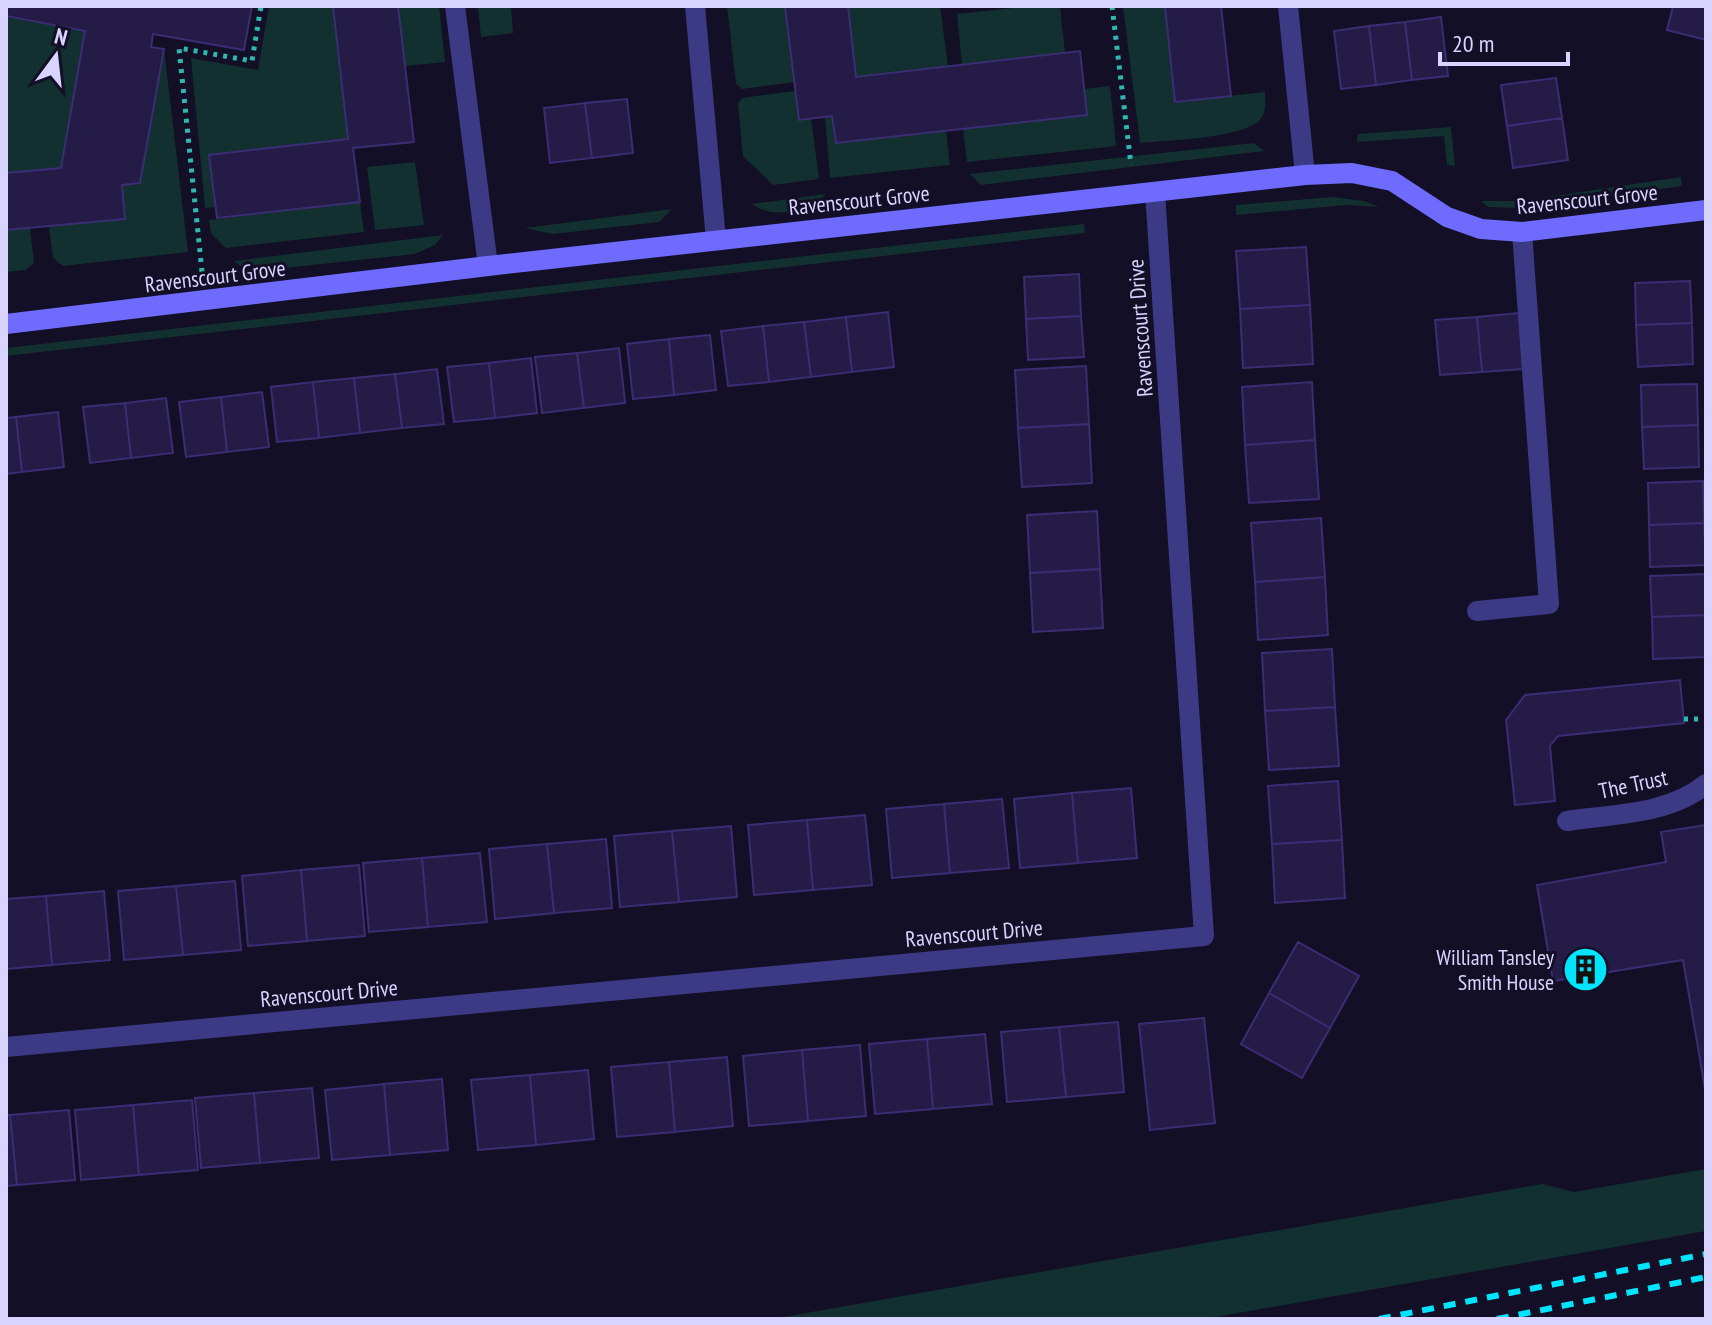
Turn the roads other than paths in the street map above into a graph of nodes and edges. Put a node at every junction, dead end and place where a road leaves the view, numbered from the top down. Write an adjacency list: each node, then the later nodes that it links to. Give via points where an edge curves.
1 (455, 6): 9 (street)
2 (695, 6): 8 (street)
3 (1288, 6): 4 (street)
4 (1305, 175): 5 (street, Ravenscourt Grove); 7 (street, Ravenscourt Grove, via 1352,173 1392,181 1447,217 1481,229)
5 (1145, 193): 8 (street, Ravenscourt Grove); 14 (street, Ravenscourt Drive, via 1204,936)
6 (1706, 210): 7 (street, Ravenscourt Grove)
7 (1522, 232): 11 (street, via 1549,604)
8 (716, 240): 9 (street, Ravenscourt Grove)
9 (488, 266): 10 (street, Ravenscourt Grove)
10 (6, 324)
11 (1477, 611)
12 (1706, 784): 13 (street, The Trust, via 1662,807)
13 (1567, 821)
14 (6, 1047)

